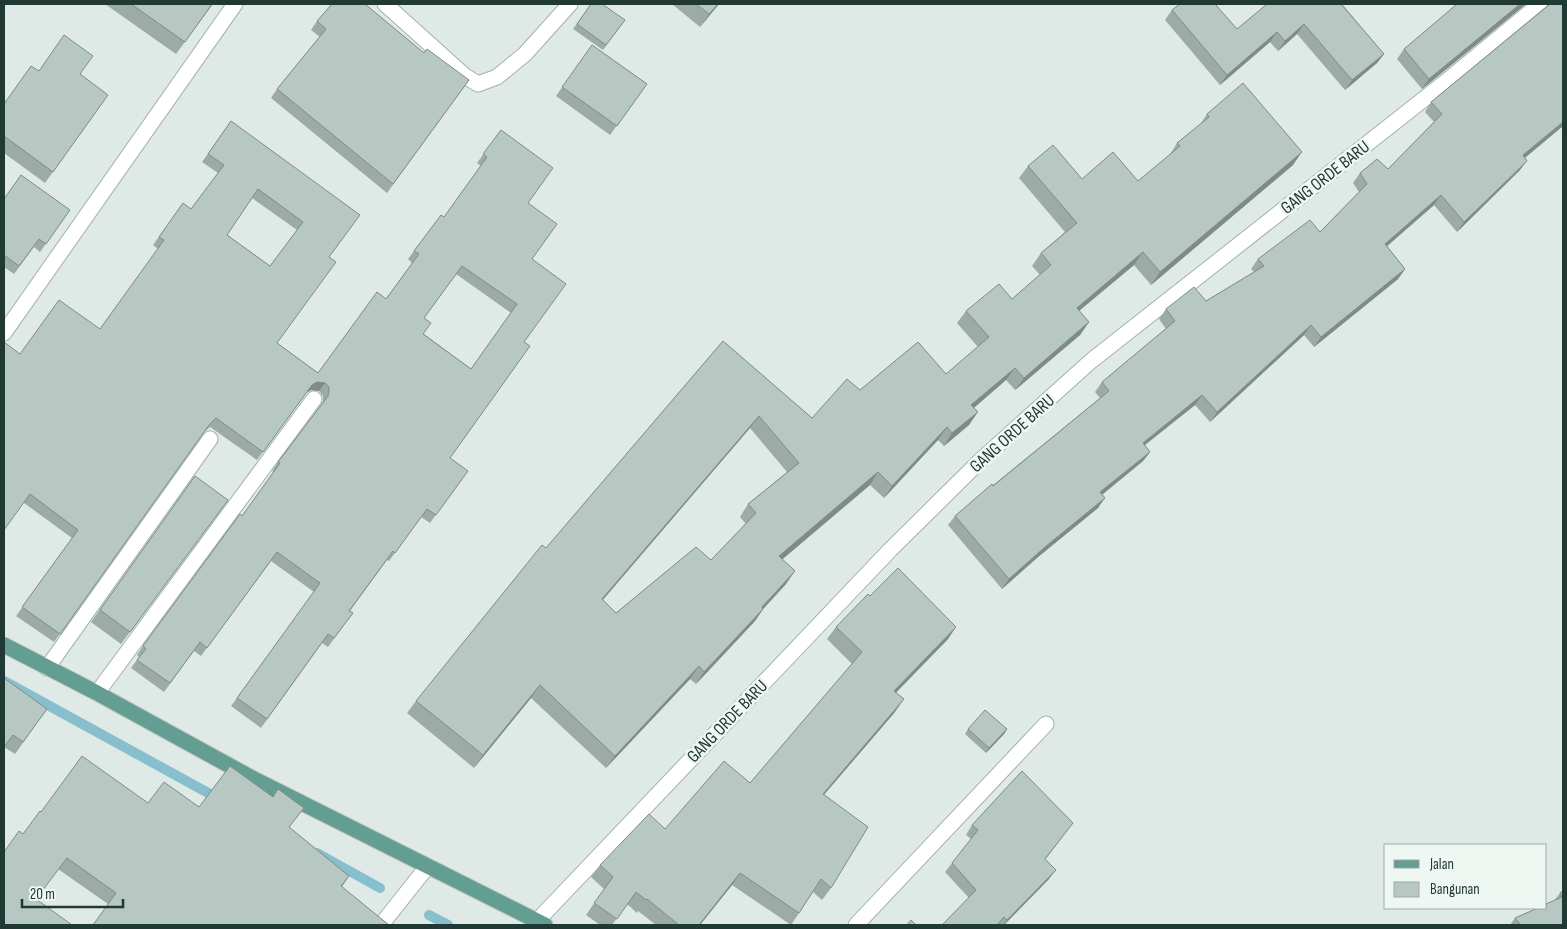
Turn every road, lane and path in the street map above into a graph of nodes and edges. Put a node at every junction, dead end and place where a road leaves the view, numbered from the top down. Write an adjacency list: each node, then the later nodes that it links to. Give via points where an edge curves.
1 (235, 4): 5 (street)
2 (385, 4): 3 (street, via 478,84 497,77 525,54)
3 (570, 4)
4 (1540, 4): 13 (street, GANG ORDE BARU, via 1091,361 981,460 884,557)
5 (4, 334)
6 (314, 399): 10 (street)
7 (210, 439): 9 (street)
8 (4, 645): 9 (main road)
9 (47, 668): 10 (main road)
10 (97, 693): 12 (main road, via 252,778)
11 (1046, 724): 15 (street)
12 (428, 867): 13 (main road); 14 (street)
13 (541, 923)
14 (381, 925)
15 (856, 925)

